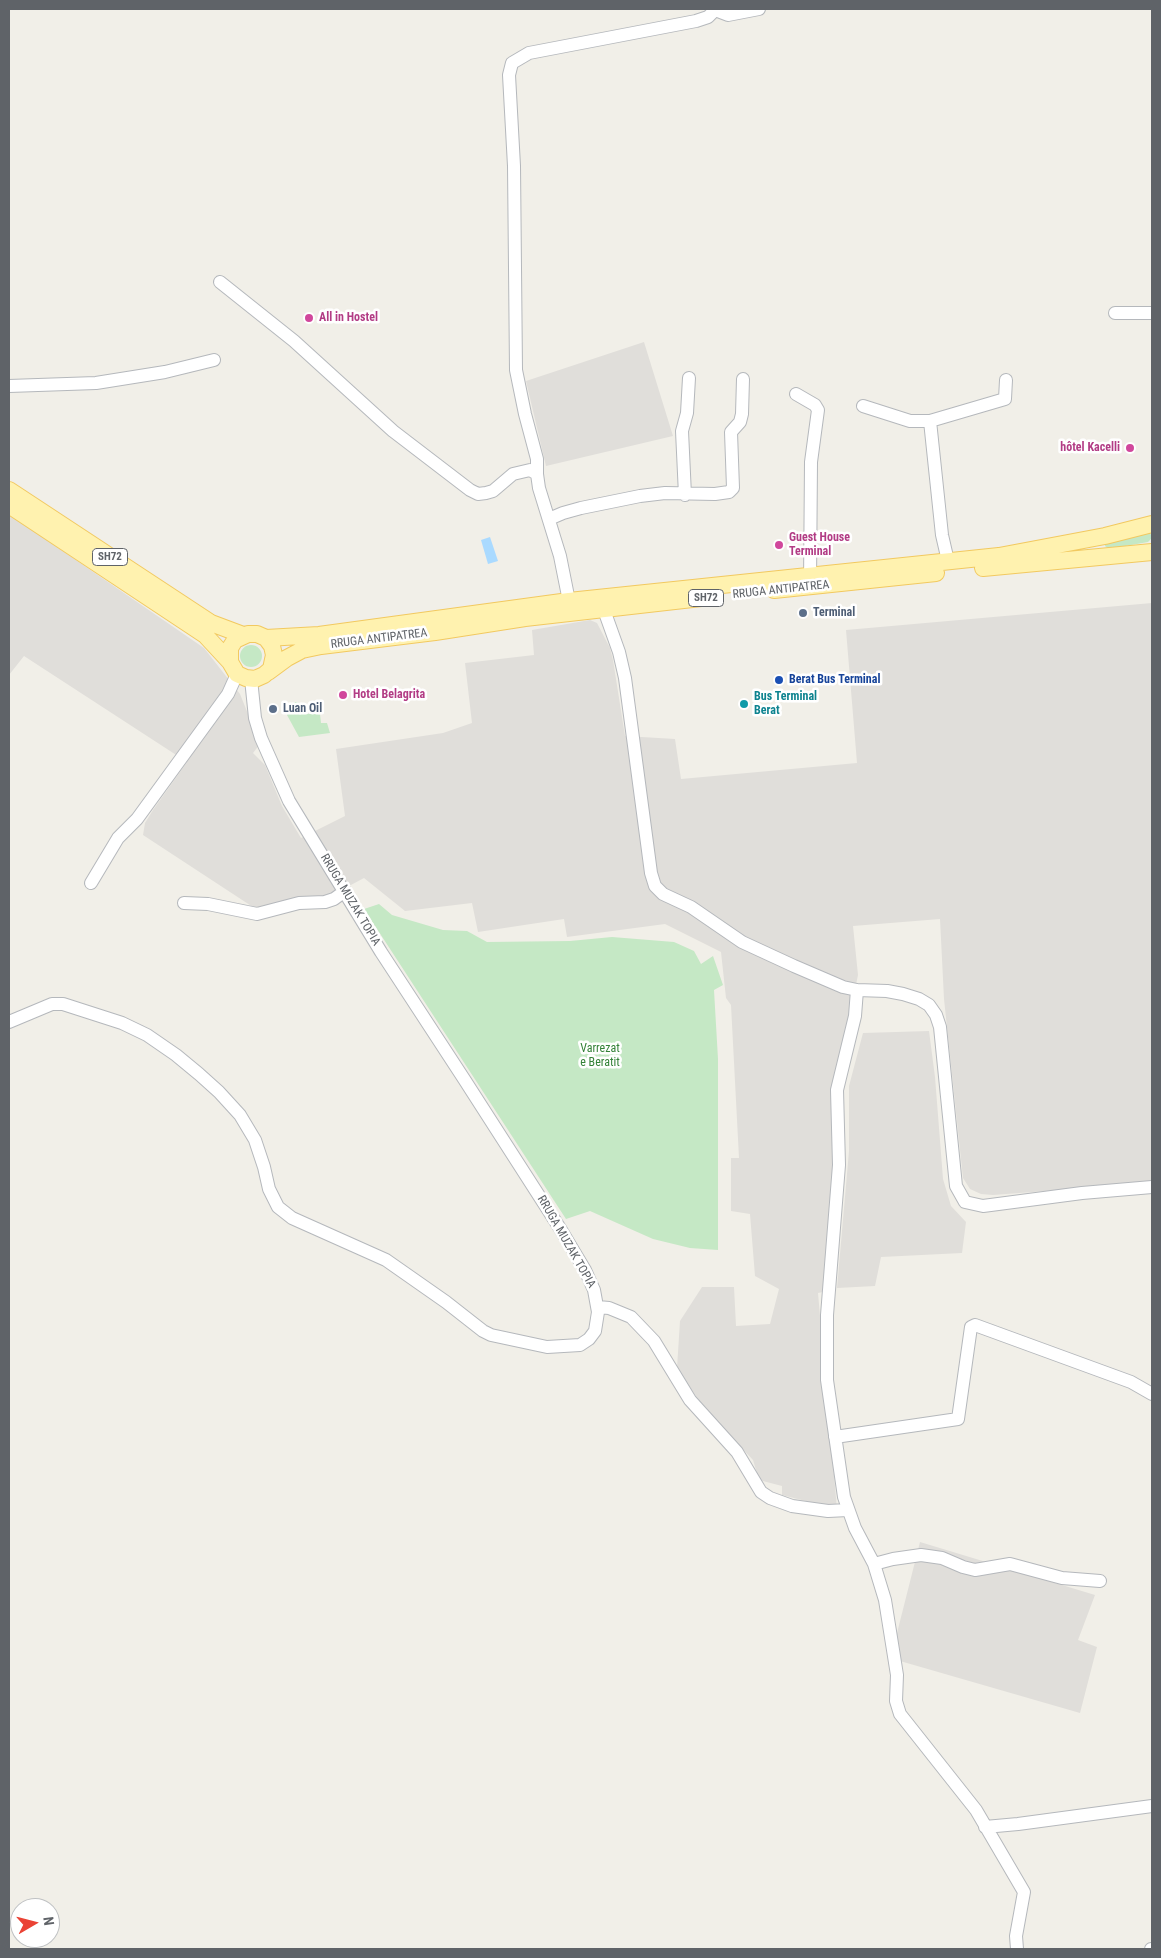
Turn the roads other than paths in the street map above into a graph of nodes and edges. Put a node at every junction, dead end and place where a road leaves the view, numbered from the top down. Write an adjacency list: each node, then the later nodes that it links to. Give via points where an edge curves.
1 (759, 9): 2 (street, via 728,15)
2 (716, 10): 14 (street, via 696,21 529,53 512,63 509,75 514,166 516,370 537,459)
3 (220, 282): 14 (street, via 294,341 393,431 470,490 486,493 513,474 530,470)
4 (1115, 313): 5 (street)
5 (1152, 313)
6 (214, 360): 10 (street, via 96,383)
7 (689, 378): 16 (street, via 687,413 682,431)
8 (743, 379): 16 (street, via 742,414 731,432 734,488 715,494)
9 (1006, 380): 13 (street, via 1005,399)
10 (9, 386)
11 (796, 394): 23 (street, via 818,410 811,462)
12 (863, 406): 13 (street, via 910,421)
13 (930, 421): 21 (street, via 942,535)
14 (537, 474): 18 (street)
15 (9, 490): 27 (main road, RRUGA ANTIPATREA / SH72, via 211,623)
16 (685, 494): 18 (street, via 640,496 572,510)
17 (9, 506): 29 (main road, SH72, via 205,635)
18 (549, 519): 24 (street)
19 (1152, 524): 22 (main road, RRUGA ANTIPATREA / SH72)
20 (1152, 552): 22 (main road, RRUGA ANTIPATREA / SH72)
21 (948, 561): 22 (main road, RRUGA ANTIPATREA / SH72); 23 (main road, RRUGA ANTIPATREA / SH72)
22 (1000, 561): 23 (main road, RRUGA ANTIPATREA / SH72)
23 (810, 581): 25 (main road, RRUGA ANTIPATREA / SH72)
24 (569, 601): 25 (main road, RRUGA ANTIPATREA / SH72); 26 (main road, RRUGA ANTIPATREA / SH72)
25 (604, 604): 26 (main road, RRUGA ANTIPATREA / SH72, via 525,618); 34 (street, via 625,678 655,886 742,942 843,987)
26 (434, 626): 28 (main road, RRUGA ANTIPATREA / SH72); 30 (main road, RRUGA ANTIPATREA / SH72, via 302,650)
27 (243, 635): 28 (main road, RRUGA ANTIPATREA / SH72, via 253,633); 29 (main road, via 230,648)
28 (266, 638): 30 (main road, via 274,655)
29 (239, 672): 30 (main road, RRUGA ANTIPATREA / SH72, via 260,678); 31 (street, via 228,694 137,819 118,838); 32 (street, RRUGA MUZAK TOPIA, via 261,738 289,801)
30 (268, 672)
31 (91, 882)
32 (345, 891): 33 (street, via 325,902 299,904 257,914); 37 (street, RRUGA MUZAK TOPIA, via 561,1230 594,1290)
33 (184, 902)
34 (857, 990): 36 (street, via 903,994 929,1005 936,1014 956,1186 965,1202 983,1206); 39 (street, via 855,1016 836,1095 839,1165 826,1366)
35 (9, 1022): 37 (street, RRUGA MUZAK TOPIA, via 52,1004 63,1004 147,1034 199,1074 240,1116 256,1140 269,1189 278,1207 292,1218 386,1260 482,1331 548,1347 580,1345 595,1331)
36 (1152, 1187)
37 (598, 1307): 40 (street, via 631,1317 654,1341 690,1400 737,1452 761,1492 792,1506)
38 (1152, 1394): 39 (street, via 1131,1382 975,1325 971,1327 958,1419)
39 (836, 1437): 40 (street)
40 (848, 1510): 41 (street)
41 (874, 1564): 42 (street, via 921,1555 942,1558 975,1570 1010,1564 1062,1578); 44 (street, via 889,1618 900,1714 972,1803)
42 (1100, 1580)
43 (1152, 1806): 44 (street)
44 (985, 1827): 45 (street, via 1024,1892 1016,1936)
45 (1017, 1949)

